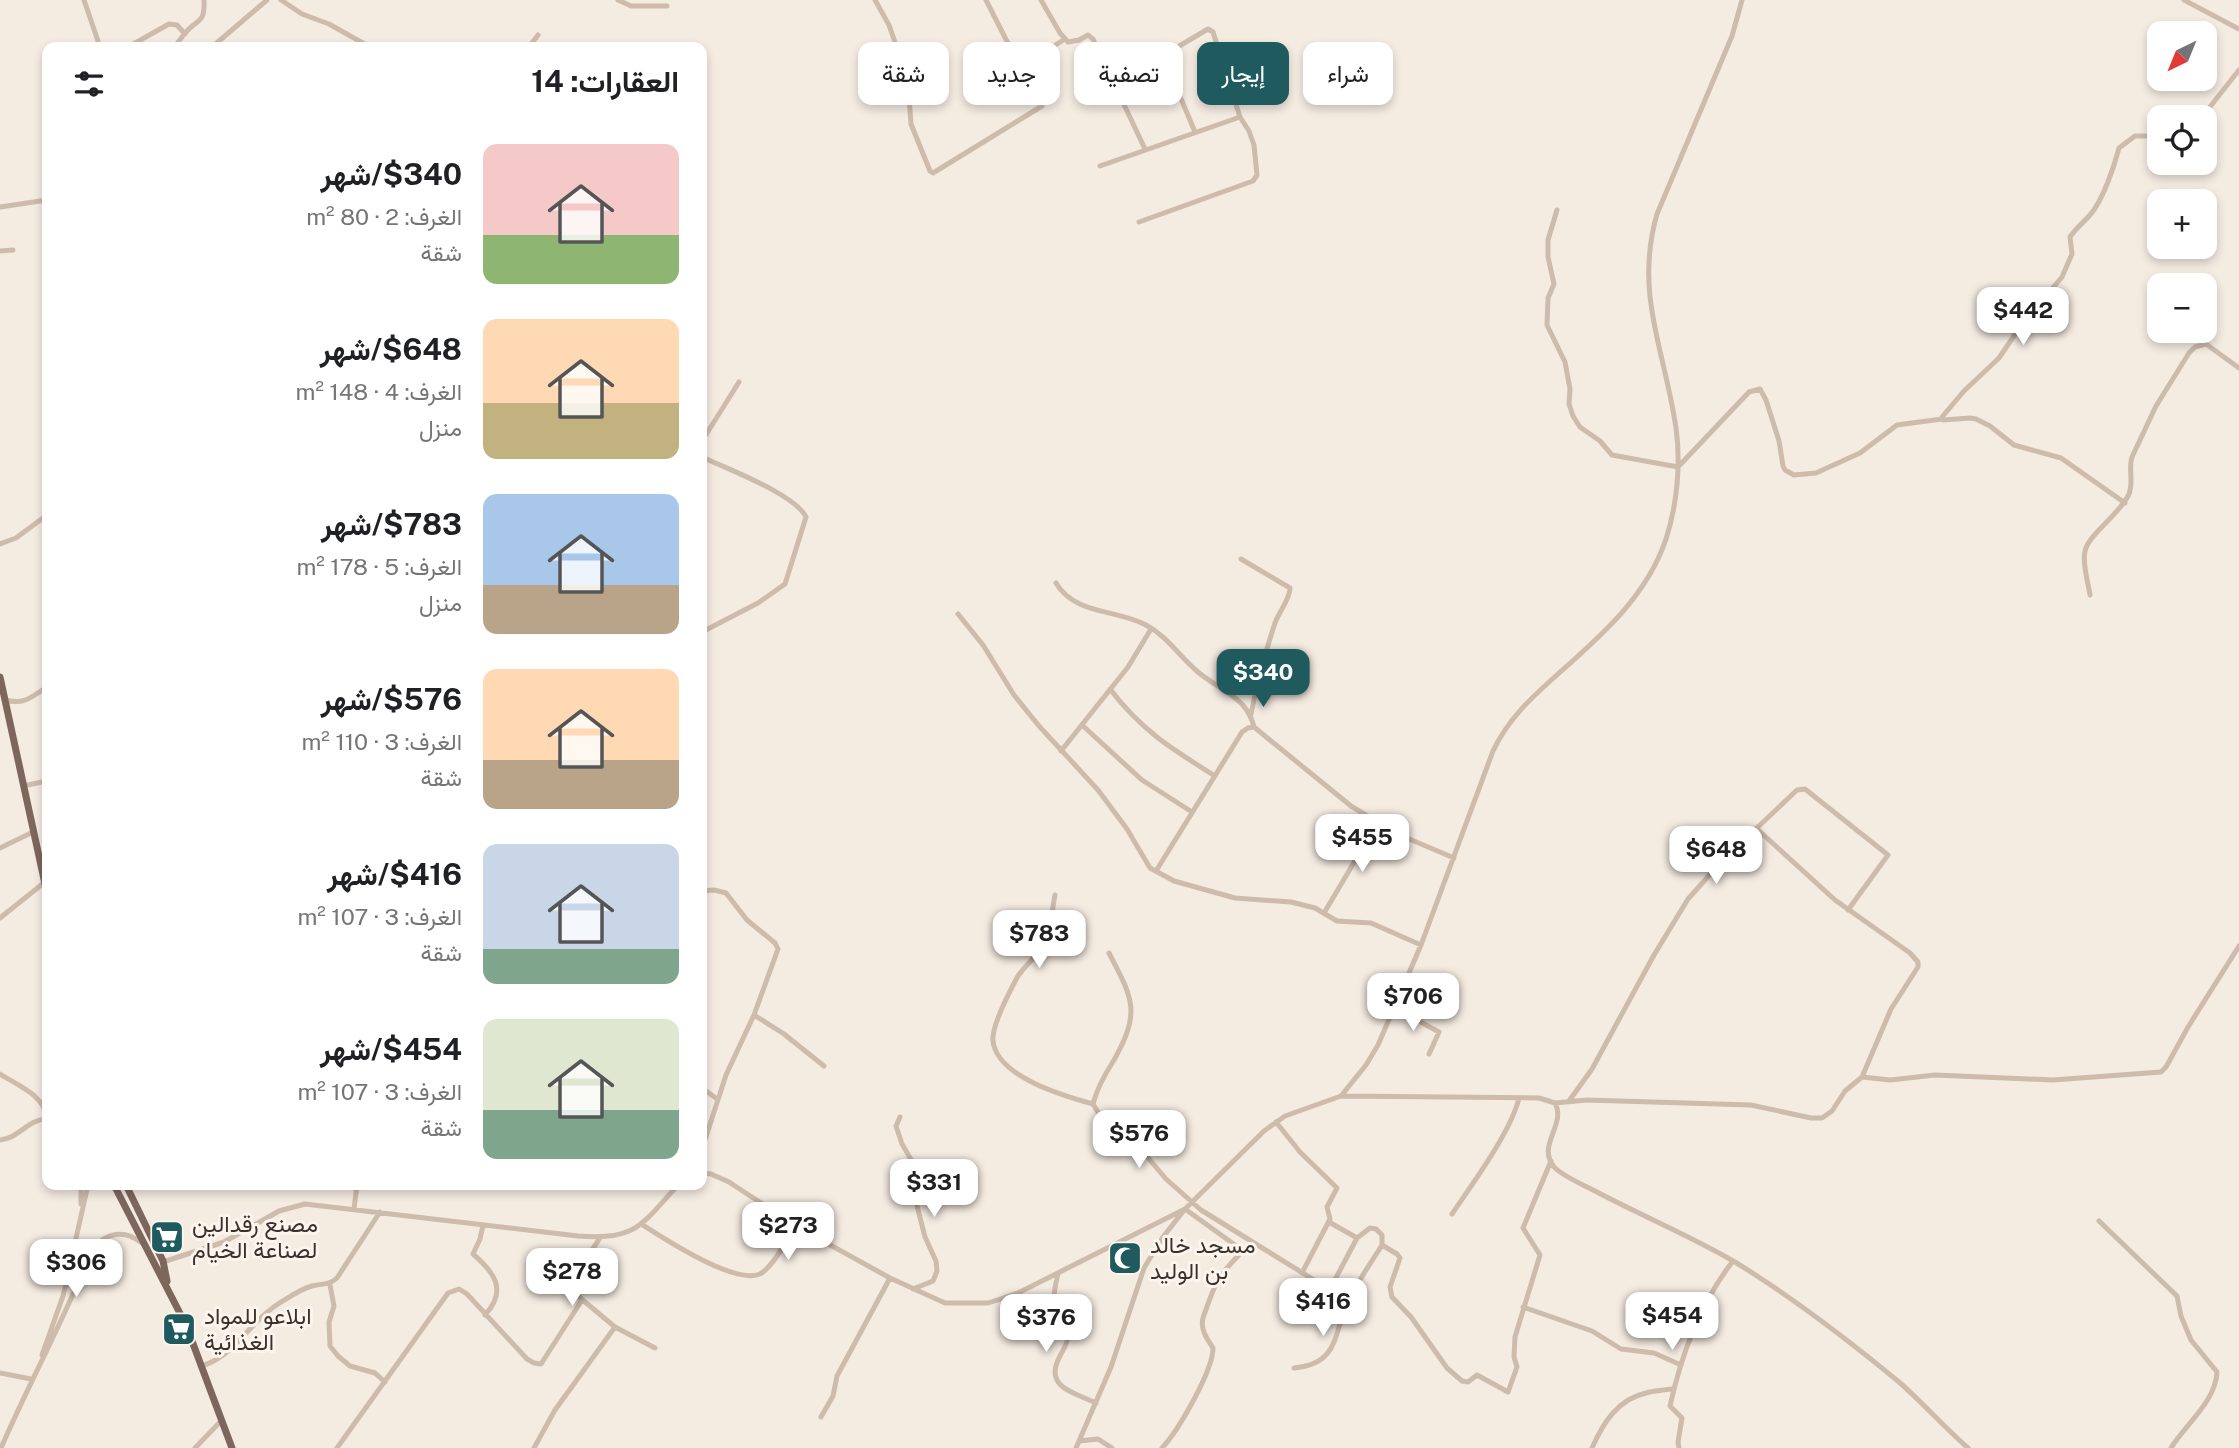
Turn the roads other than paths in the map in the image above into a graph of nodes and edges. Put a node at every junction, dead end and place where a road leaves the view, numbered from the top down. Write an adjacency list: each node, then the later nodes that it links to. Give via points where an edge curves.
1 (84, 0): 16 (street)
2 (204, 0): 13 (street, via 202,18)
3 (266, 0): 19 (street)
4 (281, 0): 20 (street, via 302,15)
5 (618, 0): 11 (street, via 631,6)
6 (875, 0): 28 (street, via 896,45 908,83 911,124 931,173)
7 (986, 0): 22 (street)
8 (1041, 0): 15 (street)
9 (1742, 0): 47 (street, via 1732,36 1657,214 1649,245 1652,322 1676,431)
10 (2184, 0): 12 (street)
11 (667, 6)
12 (2239, 29)
13 (185, 34): 17 (street, via 169,24); 18 (street)
14 (538, 36): 21 (street)
15 (1065, 39): 23 (street); 24 (street, via 1071,43 1088,35)
16 (98, 42)
17 (137, 42)
18 (178, 42)
19 (218, 42)
20 (361, 42)
21 (533, 42)
22 (1007, 42)
23 (1060, 42)
24 (1095, 42)
25 (1183, 44): 31 (street, via 1208,29 1213,32)
26 (2239, 70): 30 (street)
27 (1183, 104): 32 (street)
28 (1042, 105)
29 (1125, 105): 34 (street)
30 (2211, 105)
31 (1240, 117): 32 (street); 39 (street, via 1254,145 1256,179)
32 (1195, 132): 34 (street)
33 (2147, 136): 44 (street, via 2135,136 2119,148 2100,201 2070,237 2072,254 2062,277 1999,358)
34 (1145, 149): 35 (street)
35 (1100, 166)
36 (42, 201): 37 (street)
37 (0, 207)
38 (1557, 210): 47 (street, via 1548,240 1554,284 1548,298 1547,325 1565,362 1573,416 1612,454)
39 (1139, 222)
40 (13, 250): 41 (street)
41 (0, 251)
42 (2239, 368): 48 (street, via 2206,344 2194,347 2156,406 2132,457 2132,482)
43 (739, 382): 45 (street)
44 (1942, 419): 47 (street, via 1896,425 1852,458 1794,475 1785,470 1760,389 1749,392); 48 (street, via 1976,419 2014,445 2061,458)
45 (707, 433)
46 (707, 459): 55 (street, via 763,485 806,517 785,584)
47 (1678, 467): 73 (street, via 1666,540 1646,579 1612,625 1524,705 1502,732)
48 (2125, 502): 53 (street, via 2087,546)
49 (42, 518): 50 (street)
50 (0, 544)
51 (1241, 559): 61 (street, via 1290,588 1265,653)
52 (1056, 583): 56 (street, via 1070,600)
53 (2090, 595)
54 (958, 614): 64 (street, via 984,645 1014,695)
55 (707, 629)
56 (1152, 629): 59 (street); 61 (street)
57 (0, 677): 60 (main road)
58 (42, 690): 60 (street, via 17,703)
59 (1110, 690): 62 (street); 65 (street, via 1159,741)
60 (5, 699): 67 (main road)
61 (1251, 714): 63 (street)
62 (1082, 725): 64 (street); 68 (street, via 1142,780)
63 (1254, 727): 65 (street, via 1242,732); 69 (street, via 1343,800)
64 (1061, 751): 75 (street, via 1098,790 1147,865)
65 (1215, 776): 68 (street)
66 (42, 782): 67 (street)
67 (23, 787): 71 (main road)
68 (1192, 812): 75 (street)
69 (1378, 822): 73 (street); 80 (street)
70 (1757, 829): 79 (street); 79 (street, via 1792,793 1805,789 1886,852 1887,858); 97 (street, via 1688,899 1592,1069)
71 (33, 832): 72 (street); 74 (main road)
72 (0, 848)
73 (1454, 858): 82 (street)
74 (42, 870)
75 (1156, 871): 80 (street, via 1174,881 1235,898 1291,902)
76 (42, 884): 81 (street)
77 (707, 891): 85 (street, via 726,893 747,920 777,946)
78 (1055, 895): 100 (street, via 1044,944 1010,991 993,1040 1002,1058 1027,1080)
79 (1848, 910): 90 (street, via 1918,962 1891,1009)
80 (1324, 913): 82 (street, via 1345,923 1371,923)
81 (0, 918)
82 (1421, 945): 86 (street)
83 (2239, 946): 90 (street, via 2161,1072 2053,1080)
84 (1109, 953): 100 (street, via 1132,1003 1131,1020)
85 (754, 1015): 88 (street); 96 (street)
86 (1391, 1015): 87 (street, via 1404,1013 1438,1032); 91 (street)
87 (1429, 1054)
88 (824, 1066)
89 (0, 1074): 98 (street)
90 (1862, 1077): 97 (street, via 1822,1118 1751,1105)
91 (1353, 1082): 93 (street); 94 (street)
92 (707, 1092): 96 (street)
93 (1341, 1096): 94 (street); 103 (street)
94 (1360, 1096): 95 (street)
95 (1519, 1098): 99 (street); 119 (street)
96 (717, 1099): 104 (street)
97 (1569, 1101): 99 (street)
98 (42, 1102)
99 (1555, 1103): 106 (street, via 1559,1110 1548,1143)
100 (1093, 1104): 114 (street)
101 (900, 1117): 134 (street, via 896,1126 916,1168 915,1198 937,1271 933,1280)
102 (42, 1120): 105 (street)
103 (1276, 1122): 114 (street); 121 (street, via 1337,1188 1327,1203)
104 (707, 1132)
105 (0, 1140)
106 (1551, 1161): 128 (street, via 1562,1173); 138 (street, via 1523,1228 1540,1255)
107 (707, 1174): 124 (street, via 729,1182)
108 (80, 1190): 118 (street)
109 (87, 1190): 118 (street)
110 (117, 1190): 129 (main road)
111 (128, 1190): 129 (main road)
112 (356, 1190): 115 (street)
113 (673, 1190): 122 (street)
114 (1192, 1202): 116 (street); 131 (street)
115 (354, 1209): 117 (street); 129 (street, via 293,1206 224,1242)
116 (1185, 1209): 130 (street); 149 (street, via 1144,1268); 160 (street, via 1235,1245 1239,1255 1214,1283 1203,1318 1205,1336 1213,1348 1210,1366)
117 (380, 1212): 123 (street); 133 (street)
118 (81, 1214): 146 (street, via 63,1296)
119 (1452, 1214)
120 (2099, 1221): 164 (street, via 2177,1296 2191,1340 2217,1372 2204,1408)
121 (1329, 1222): 126 (street); 131 (street)
122 (641, 1224): 124 (street, via 690,1255 750,1276 767,1268); 125 (street, via 623,1235)
123 (483, 1225): 125 (street); 139 (street, via 473,1254 492,1270 496,1288 495,1300)
124 (796, 1227): 132 (street)
125 (600, 1238): 136 (street, via 570,1283)
126 (1357, 1238): 127 (street, via 1376,1229 1382,1235); 135 (street)
127 (1382, 1245): 137 (street); 138 (street, via 1400,1258 1392,1297 1462,1381 1480,1376 1508,1392 1517,1367 1516,1337)
128 (1733, 1261): 143 (street, via 1716,1283); 163 (street, via 1900,1383)
129 (159, 1266): 142 (main road); 146 (street, via 140,1241 125,1234 109,1235 99,1242)
130 (1058, 1273): 134 (street, via 988,1303 945,1303); 149 (street, via 1055,1310 1065,1323 1068,1339 1053,1368 1055,1378 1065,1389)
131 (1302, 1273): 135 (street)
132 (890, 1278): 134 (street); 150 (street)
133 (330, 1285): 142 (street, via 311,1286 275,1306 230,1350); 147 (street, via 334,1307 330,1346 350,1366 375,1373)
134 (913, 1289)
135 (1329, 1291): 137 (street)
136 (582, 1300): 139 (street, via 541,1364 527,1359); 140 (street)
137 (1348, 1301): 144 (street, via 1329,1353 1306,1367)
138 (1524, 1307): 143 (street, via 1592,1331 1621,1349 1654,1353)
139 (485, 1315): 147 (street, via 459,1289 448,1293)
140 (615, 1327): 141 (street); 157 (street, via 555,1410)
141 (655, 1348)
142 (202, 1366): 151 (main road)
143 (1681, 1366): 148 (street)
144 (1294, 1368)
145 (0, 1373): 146 (street)
146 (33, 1377): 153 (street)
147 (385, 1382): 156 (street)
148 (1674, 1388): 161 (street, via 1648,1392 1619,1405); 162 (street, via 1670,1406 1682,1418)
149 (1096, 1403): 152 (street)
150 (821, 1418)
151 (221, 1421): 154 (street); 155 (main road)
152 (1079, 1441): 158 (street); 159 (street, via 1098,1439)
153 (1, 1448)
154 (195, 1448)
155 (232, 1448)
156 (337, 1448)
157 (534, 1448)
158 (1076, 1448)
159 (1112, 1448)
160 (1162, 1448)
161 (1592, 1448)
162 (1679, 1448)
163 (1968, 1448)
164 (2171, 1448)

